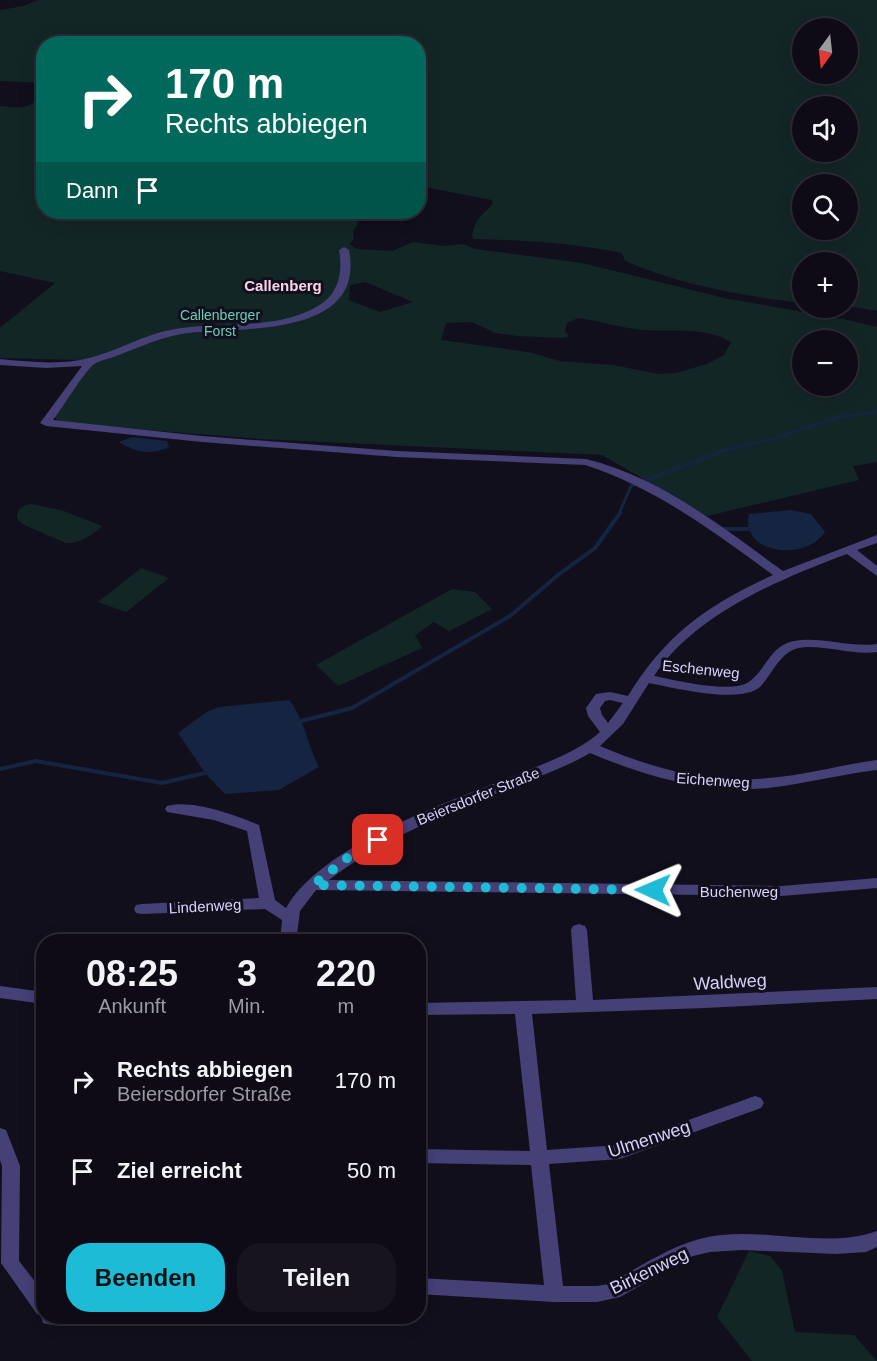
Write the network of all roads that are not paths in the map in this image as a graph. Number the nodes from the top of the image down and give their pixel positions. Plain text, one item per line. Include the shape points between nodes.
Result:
1 (344, 250) dead end
2 (0, 362) edge
3 (90, 362) junction
4 (61, 365) junction
5 (79, 375) junction
6 (877, 539) edge
7 (848, 549) junction
8 (877, 572) edge
9 (783, 577) junction
10 (877, 648) edge
11 (645, 678) junction
12 (630, 701) junction
13 (608, 732) junction
14 (589, 747) junction
15 (877, 765) edge
16 (172, 809) dead end
17 (877, 883) edge
18 (313, 885) junction
19 (268, 903) junction
20 (142, 909) dead end
21 (290, 918) junction
22 (579, 930) dead end
23 (289, 934) edge
24 (0, 992) edge
25 (877, 993) edge
26 (36, 997) edge
27 (585, 1007) junction
28 (426, 1009) edge
29 (523, 1009) junction
30 (755, 1103) dead end
31 (0, 1135) edge
32 (426, 1156) edge
33 (540, 1158) junction
34 (877, 1239) edge
35 (5, 1262) edge
36 (426, 1286) edge
37 (554, 1294) junction
38 (36, 1299) edge

1 - 3 street via 345,279 333,299 310,314 273,323 168,333
2 - 4 street
3 - 4 street
3 - 5 street
4 - 5 street
5 - 9 street via 46,423 397,454 586,462 646,486 715,528
6 - 7 street, Beiersdorfer Straße
7 - 8 street
7 - 9 street, Beiersdorfer Straße
9 - 11 street, Beiersdorfer Straße via 707,618 666,651
10 - 11 street, Eschenweg via 862,652 813,644 789,647 773,660 755,685 735,692
11 - 12 street, Beiersdorfer Straße
12 - 13 street, Beiersdorfer Straße
12 - 13 street via 601,697 593,708
13 - 14 street, Beiersdorfer Straße
14 - 15 street, Eichenweg via 661,775 723,784 766,783
14 - 18 street, Beiersdorfer Straße via 390,833 350,856
16 - 19 street via 198,810 254,828
17 - 18 street, Buchenweg via 782,891
18 - 21 street, Beiersdorfer Straße via 294,907
19 - 20 street, Lindenweg
19 - 21 street
21 - 23 street, Beiersdorfer Straße
22 - 27 street
24 - 26 street
25 - 27 street, Waldweg
27 - 29 street, Waldweg
28 - 29 street, Waldweg
29 - 33 street
30 - 33 street, Ulmenweg via 620,1152
31 - 35 street via 11,1166
32 - 33 street, Ulmenweg
33 - 37 street
34 - 37 street, Birkenweg via 866,1244 836,1246 710,1244 678,1255 613,1291
35 - 38 street
36 - 37 street, Birkenweg

